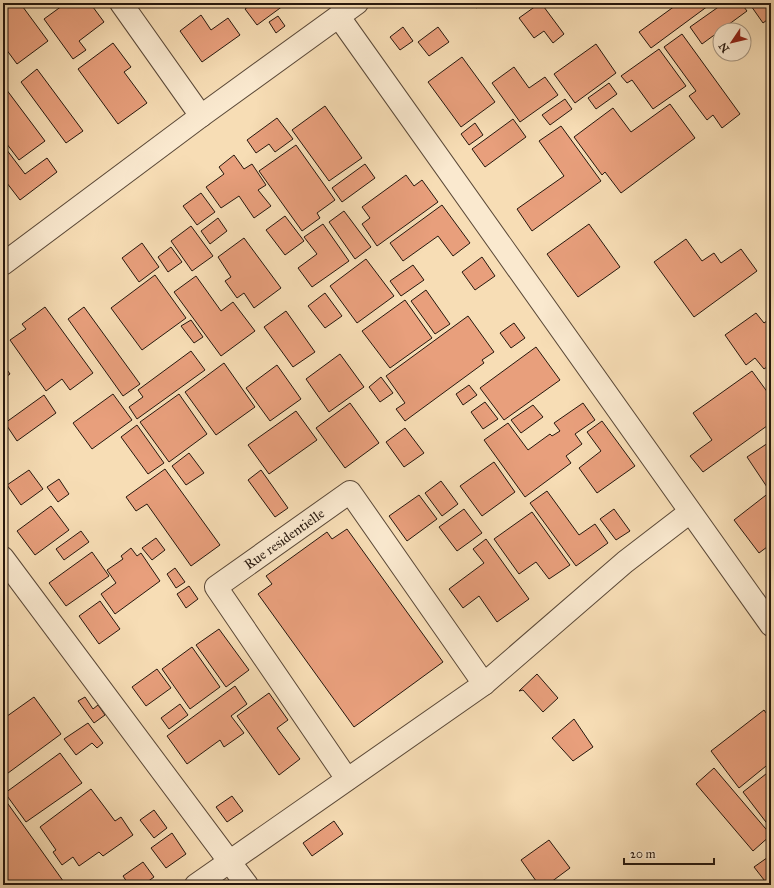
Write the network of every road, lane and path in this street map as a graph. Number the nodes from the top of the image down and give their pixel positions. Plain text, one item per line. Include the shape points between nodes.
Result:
1 (121, 3) edge
2 (358, 3) edge
3 (339, 17) junction
4 (201, 116) junction
5 (3, 264) edge
6 (690, 512) junction
7 (3, 558) edge
8 (771, 625) edge
9 (484, 684) junction
10 (347, 779) junction
11 (230, 861) junction
12 (196, 885) edge
13 (247, 885) edge

1 - 4 street
2 - 3 street
3 - 4 street
3 - 6 street
4 - 5 street
6 - 8 street
6 - 9 street via 625,562
7 - 11 street
9 - 10 street
9 - 10 street, Rue residentielle via 350,492 216,587
10 - 11 street
11 - 12 street
11 - 13 street

